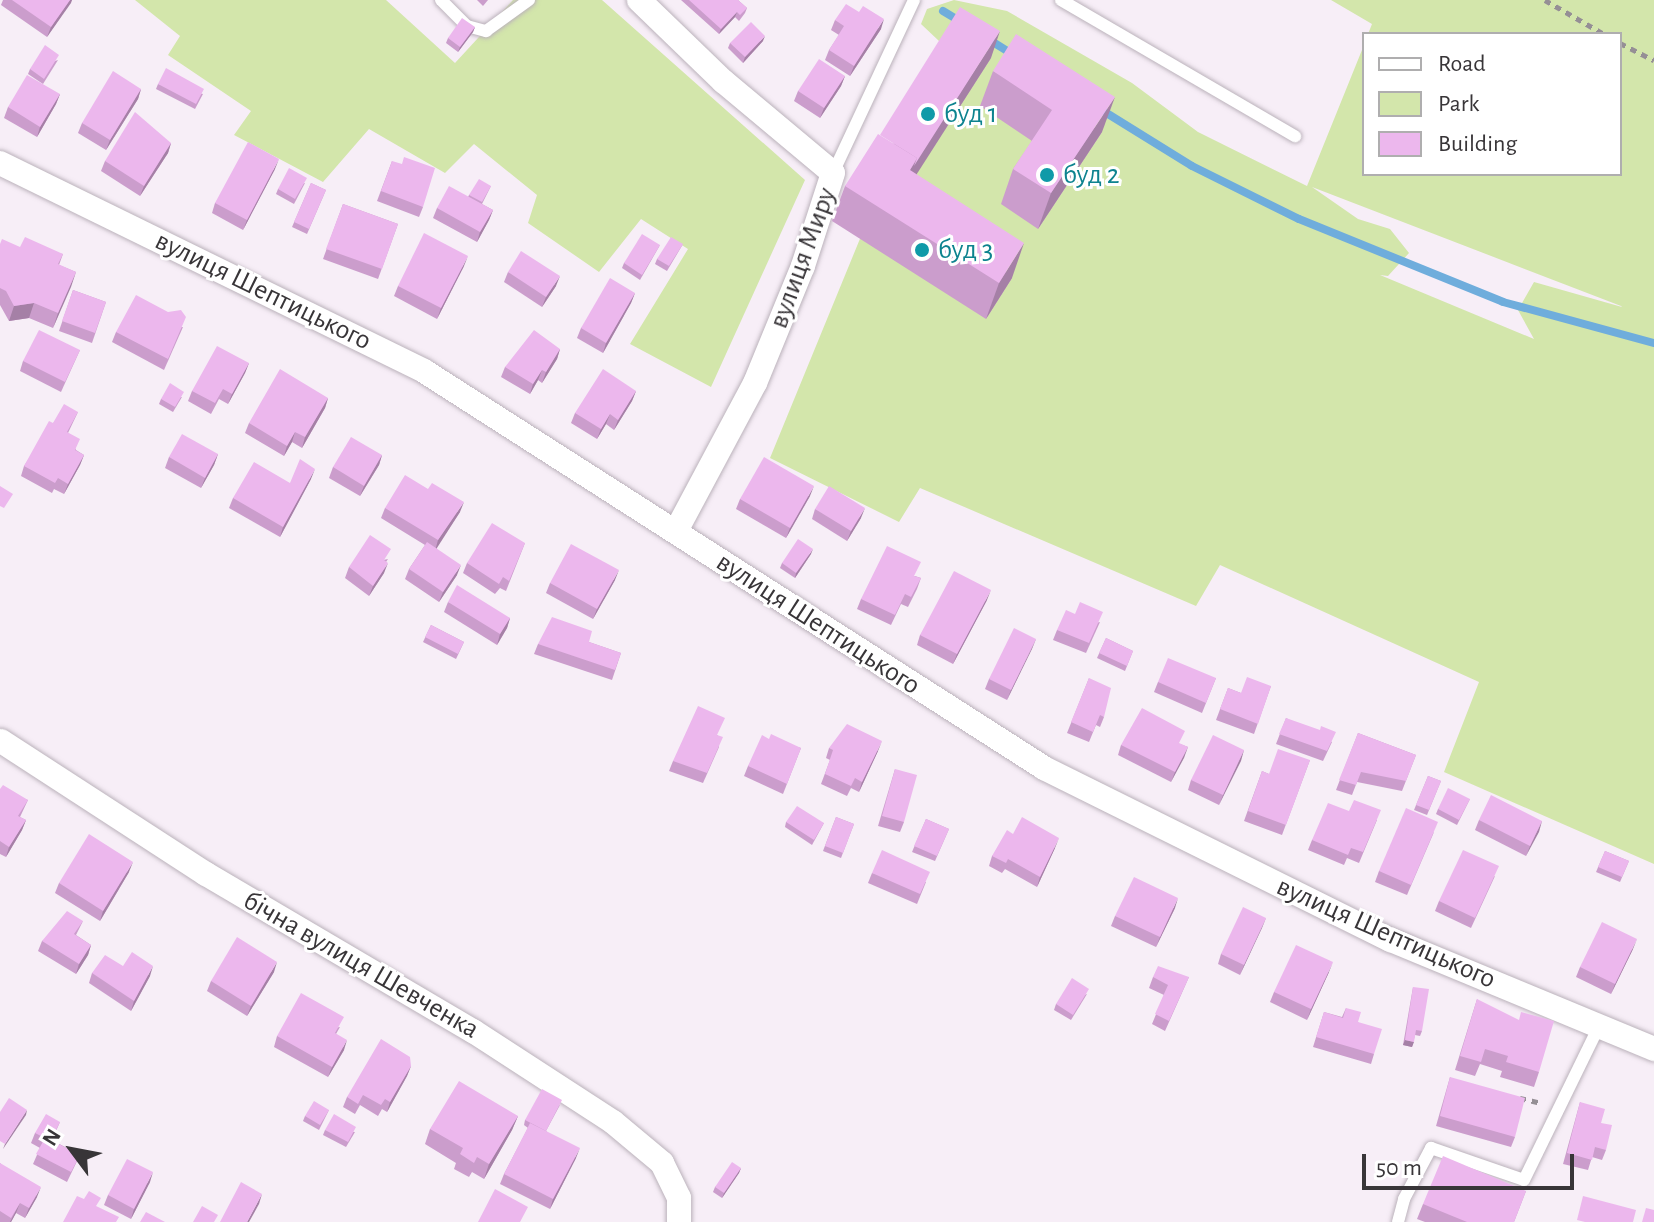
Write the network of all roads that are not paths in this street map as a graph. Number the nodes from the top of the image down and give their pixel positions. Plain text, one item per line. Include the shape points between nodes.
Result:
1 (441, 0) edge
2 (529, 0) edge
3 (639, 0) edge
4 (914, 0) edge
5 (1061, 0) edge
6 (1295, 136) dead end
7 (0, 163) edge
8 (833, 173) junction
9 (676, 531) junction
10 (1, 741) edge
11 (1599, 1026) junction
12 (1654, 1049) edge
13 (679, 1222) edge
14 (1398, 1222) edge

1 - 2 lane via 467,26 486,31
3 - 8 street, вулиця Миру via 723,81
4 - 8 lane
5 - 6 lane
7 - 9 street, вулиця Шептицького via 424,371
8 - 9 street, вулиця Миру via 803,266 755,383
9 - 11 street, вулиця Шептицького via 1044,768 1391,940
10 - 13 street, бічна вулиця Шевченка via 206,874 473,1031 613,1122 662,1163 679,1198
11 - 12 street, вулиця Шептицького
11 - 14 lane via 1524,1180 1431,1148

